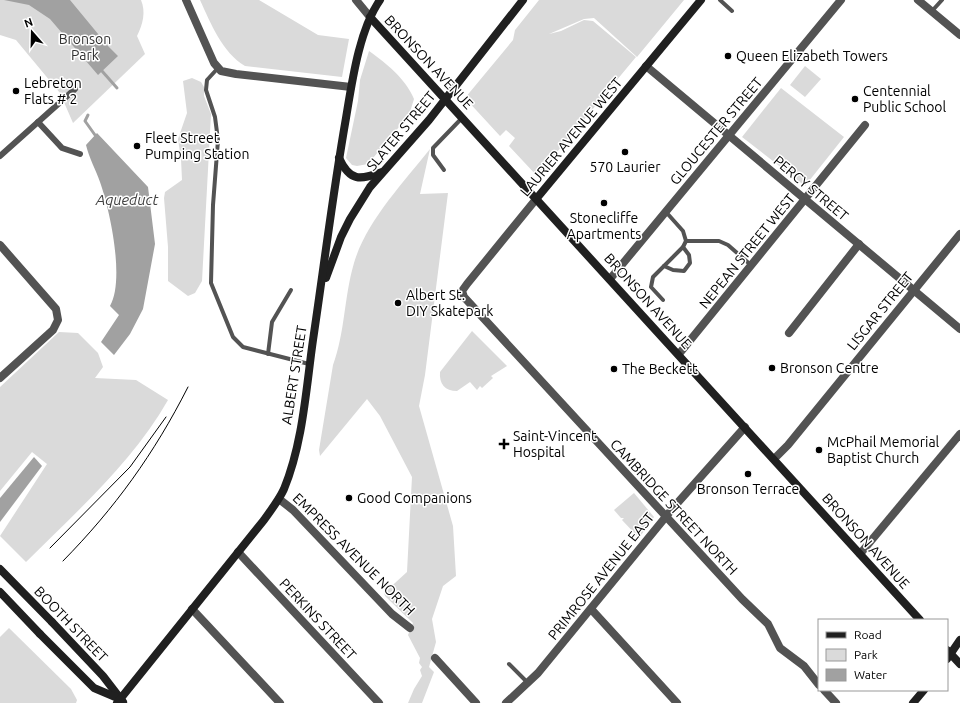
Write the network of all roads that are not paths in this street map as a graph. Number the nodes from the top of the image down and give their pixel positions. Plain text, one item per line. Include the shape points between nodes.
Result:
1 (186, 0) edge
2 (356, 0) edge
3 (380, 0) edge
4 (523, 0) edge
5 (701, 0) edge
6 (720, 0) edge
7 (841, 0) edge
8 (918, 0) edge
9 (942, 0) edge
10 (732, 11) dead end
11 (932, 11) junction
12 (370, 17) junction
13 (960, 34) edge
14 (646, 66) junction
15 (218, 68) junction
16 (351, 87) junction
17 (75, 89) dead end
18 (445, 99) junction
19 (462, 118) junction
20 (38, 122) junction
21 (865, 125) dead end
22 (729, 136) junction
23 (80, 154) dead end
24 (0, 156) edge
25 (339, 157) junction
26 (444, 170) dead end
27 (383, 172) junction
28 (537, 198) junction
29 (805, 200) junction
30 (666, 212) junction
31 (960, 234) edge
32 (686, 241) junction
33 (859, 244) junction
34 (0, 245) edge
35 (683, 247) junction
36 (664, 266) junction
37 (752, 266) junction
38 (610, 279) junction
39 (291, 290) dead end
40 (913, 290) junction
41 (320, 291) junction
42 (462, 291) joint
43 (663, 300) dead end
44 (960, 329) edge
45 (789, 333) dead end
46 (268, 354) junction
47 (679, 354) junction
48 (309, 364) junction
49 (0, 378) edge
50 (744, 427) junction
51 (960, 434) edge
52 (774, 459) junction
53 (279, 499) junction
54 (666, 517) junction
55 (238, 552) junction
56 (860, 554) junction
57 (0, 569) edge
58 (0, 592) edge
59 (192, 609) junction
60 (591, 609) junction
61 (919, 619) edge
62 (410, 628) dead end
63 (960, 640) edge
64 (948, 654) edge
65 (435, 658) dead end
66 (509, 664) dead end
67 (960, 664) edge
68 (528, 683) junction
69 (818, 684) edge
70 (825, 691) edge
71 (923, 691) edge
72 (121, 702) edge
73 (280, 703) edge
74 (379, 703) edge
75 (476, 703) edge
76 (506, 703) edge
77 (677, 703) edge
78 (836, 703) edge
79 (913, 703) edge

1 - 15 street
2 - 12 street, BRONSON AVENUE
3 - 12 main road, ALBERT STREET
4 - 18 main road, SLATER STREET
5 - 14 main road, LAURIER AVENUE WEST
6 - 10 lane
7 - 22 street, GLOUCESTER STREET
8 - 11 street
9 - 11 lane
11 - 13 street
12 - 16 main road, ALBERT STREET
12 - 18 main road, BRONSON AVENUE
14 - 22 street, PERCY STREET
14 - 28 main road, LAURIER AVENUE WEST
15 - 16 street via 236,74
15 - 46 lane via 207,80 206,90 215,117 218,140 211,283 233,337 243,347
16 - 25 main road, ALBERT STREET
17 - 20 street
18 - 19 main road, BRONSON AVENUE
18 - 27 main road, SLATER STREET
19 - 26 lane via 433,148 433,155
19 - 28 main road, BRONSON AVENUE
20 - 23 street via 62,148
20 - 24 street
21 - 29 street, NEPEAN STREET WEST
22 - 29 street, PERCY STREET
22 - 30 street, GLOUCESTER STREET
25 - 27 main road via 346,171 353,177 361,179
25 - 41 main road, ALBERT STREET
27 - 41 main road, SLATER STREET via 350,219
28 - 38 main road, BRONSON AVENUE
28 - 42 street, LAURIER AVENUE WEST
29 - 33 street, PERCY STREET
29 - 37 street, NEPEAN STREET WEST
30 - 32 lane via 683,231
30 - 38 street, GLOUCESTER STREET
31 - 40 street, LISGAR STREET
32 - 35 lane
32 - 37 lane via 719,240
33 - 40 street, PERCY STREET
33 - 45 street
34 - 49 street via 56,309 58,320 53,330
35 - 36 lane
35 - 36 lane via 689,255 690,263 684,271
36 - 43 lane via 653,277 651,287
37 - 47 street, NEPEAN STREET WEST
38 - 47 main road, BRONSON AVENUE
39 - 46 lane via 272,322
40 - 44 street, PERCY STREET
40 - 52 street, LISGAR STREET
41 - 48 main road, ALBERT STREET
42 - 54 street, CAMBRIDGE STREET NORTH via 464,297
46 - 48 lane
47 - 50 main road, BRONSON AVENUE
48 - 53 main road, ALBERT STREET via 294,454
50 - 52 main road, BRONSON AVENUE
50 - 54 street, PRIMROSE AVENUE EAST
51 - 56 street
52 - 56 main road, BRONSON AVENUE
53 - 55 main road, ALBERT STREET
53 - 62 street, EMPRESS AVENUE NORTH via 294,510 392,614
54 - 60 street, PRIMROSE AVENUE EAST
54 - 69 street, CAMBRIDGE STREET NORTH via 768,624 780,648 804,666
55 - 59 main road, ALBERT STREET
55 - 74 street, PERKINS STREET
56 - 61 main road, BRONSON AVENUE
57 - 72 main road, BOOTH STREET, bridge via 104,676
58 - 72 main road, BOOTH STREET, bridge via 94,688
59 - 72 main road, ALBERT STREET
59 - 73 street
60 - 68 street, PRIMROSE AVENUE EAST
60 - 77 street
63 - 64 main road
64 - 67 main road
65 - 75 street
66 - 68 lane
68 - 76 street, PRIMROSE AVENUE EAST
70 - 78 street
71 - 79 main road

